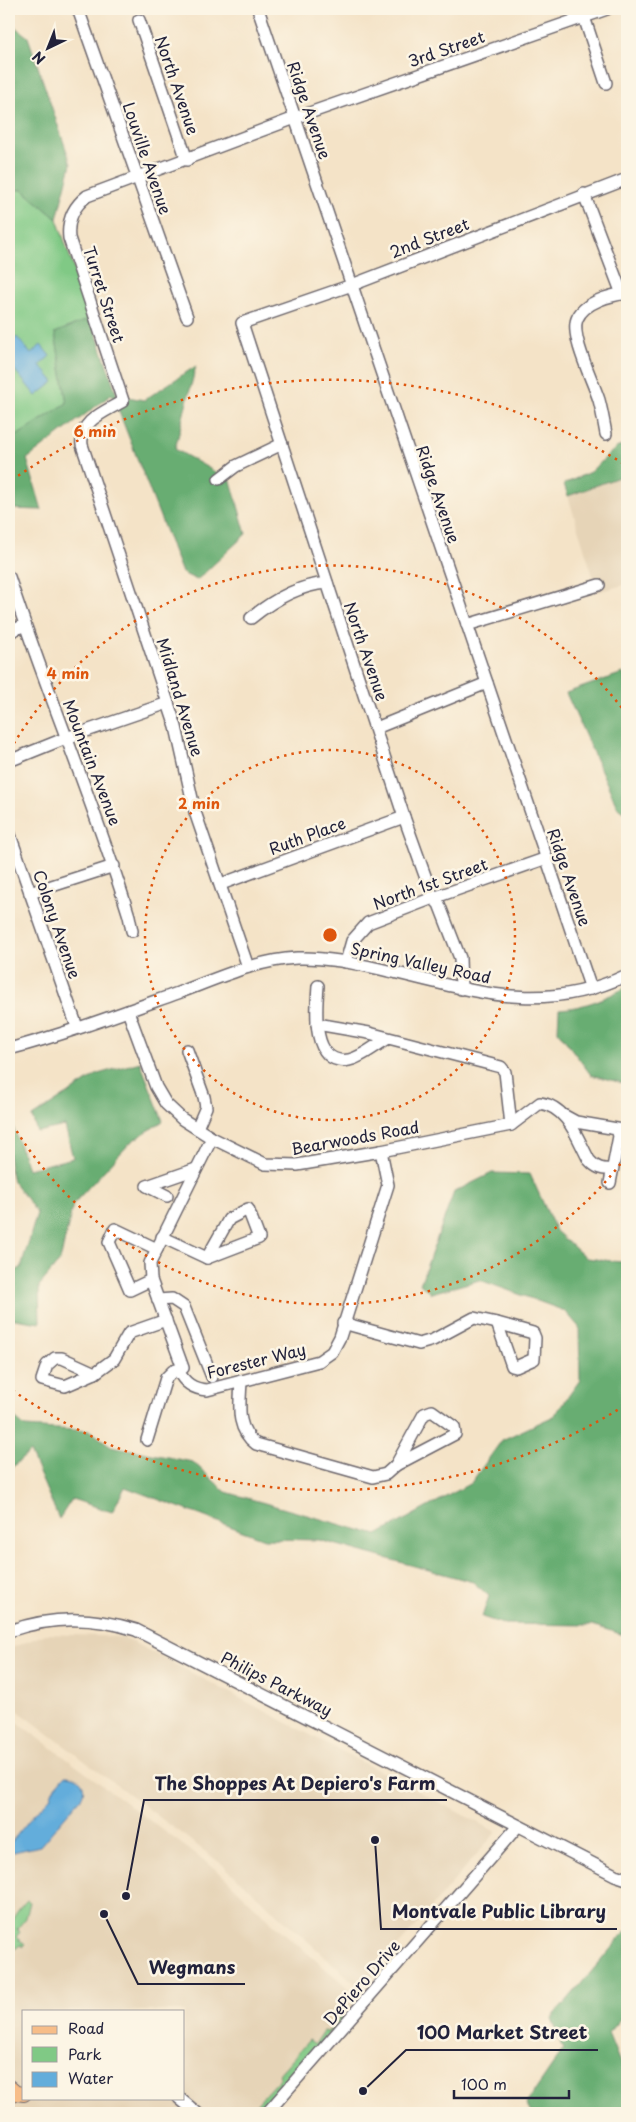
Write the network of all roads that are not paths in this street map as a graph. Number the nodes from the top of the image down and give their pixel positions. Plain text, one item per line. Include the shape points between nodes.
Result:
1 (78, 9) edge
2 (258, 9) edge
3 (607, 9) edge
4 (584, 17) junction
5 (139, 20) dead end
6 (606, 83) dead end
7 (295, 118) junction
8 (187, 160) junction
9 (138, 178) junction
10 (627, 179) edge
11 (584, 194) junction
12 (352, 285) junction
13 (624, 294) edge
14 (188, 317) dead end
15 (242, 323) joint
16 (606, 434) dead end
17 (81, 438) joint
18 (282, 444) junction
19 (219, 479) dead end
20 (9, 577) edge
21 (327, 583) junction
22 (599, 585) dead end
23 (251, 618) dead end
24 (466, 625) junction
25 (24, 626) junction
26 (9, 632) edge
27 (487, 683) junction
28 (168, 703) junction
29 (376, 728) junction
30 (66, 738) junction
31 (9, 761) edge
32 (404, 817) junction
33 (9, 832) edge
34 (547, 858) junction
35 (114, 866) junction
36 (221, 884) junction
37 (30, 893) junction
38 (433, 898) junction
39 (132, 931) dead end
40 (346, 962) junction
41 (248, 967) junction
42 (627, 975) edge
43 (318, 986) dead end
44 (461, 989) junction
45 (591, 989) junction
46 (128, 1011) junction
47 (317, 1024) junction
48 (78, 1027) junction
49 (387, 1039) junction
50 (9, 1049) edge
51 (187, 1050) dead end
52 (565, 1116) junction
53 (511, 1124) junction
54 (197, 1128) junction
55 (212, 1138) junction
56 (381, 1151) junction
57 (196, 1169) junction
58 (612, 1169) junction
59 (610, 1183) dead end
60 (167, 1196) dead end
61 (162, 1237) junction
62 (156, 1249) junction
63 (207, 1258) junction
64 (150, 1280) junction
65 (158, 1300) junction
66 (166, 1320) junction
67 (343, 1323) junction
68 (497, 1323) dead end
69 (178, 1370) junction
70 (95, 1373) dead end
71 (212, 1376) dead end
72 (241, 1381) junction
73 (147, 1440) dead end
74 (396, 1465) junction
75 (9, 1631) edge
76 (518, 1826) junction
77 (627, 1879) edge
78 (9, 2087) edge
79 (22, 2094) edge
80 (181, 2100) edge
81 (197, 2113) edge
82 (267, 2113) edge

1 - 9 street, Louville Avenue
2 - 7 street, Ridge Avenue
3 - 4 street, 3rd Street
4 - 6 street
4 - 7 street, 3rd Street
5 - 8 street, North Avenue
7 - 8 street, 3rd Street
7 - 12 street, Ridge Avenue
8 - 9 street, 3rd Street
9 - 14 street, Louville Avenue
9 - 17 street, Turret Street via 88,196 75,208 69,223 69,238 123,401 90,421
10 - 11 street, 2nd Street
11 - 12 street, 2nd Street
11 - 13 street
12 - 15 street, 2nd Street
12 - 24 street, Ridge Avenue
13 - 16 street via 585,308 575,326
15 - 18 street, North Avenue
17 - 28 street, Midland Avenue
18 - 19 street via 236,466
18 - 21 street, North Avenue
20 - 25 street, Mountain Avenue
21 - 23 street via 276,600
21 - 29 street, North Avenue
22 - 24 street
24 - 27 street, Ridge Avenue
25 - 26 street
25 - 30 street, Mountain Avenue
27 - 29 street
27 - 34 street, Ridge Avenue
28 - 30 street
28 - 36 street, Midland Avenue via 183,752 195,812
29 - 32 street, North Avenue
30 - 31 street
30 - 35 street, Mountain Avenue
32 - 36 street, Ruth Place
32 - 38 street, North Avenue
33 - 37 street, Colony Avenue
34 - 38 street, North 1st Street
34 - 45 street, Ridge Avenue
35 - 37 street
35 - 39 street, Mountain Avenue
36 - 41 street, Midland Avenue
37 - 48 street, Colony Avenue
38 - 40 street, North 1st Street via 368,923 352,941
38 - 44 street, North Avenue via 439,904 460,958
40 - 41 street, Spring Valley Road via 297,958
40 - 44 street, Spring Valley Road
41 - 46 street, Spring Valley Road
42 - 45 street, Spring Valley Road
43 - 47 street
44 - 45 street, Spring Valley Road via 524,998 564,996
46 - 48 street, Spring Valley Road
46 - 54 street, Bearwoods Road via 163,1099
47 - 49 street
47 - 49 street via 324,1050 334,1060 350,1060
48 - 50 street, Spring Valley Road
49 - 53 street via 501,1066 505,1072
51 - 54 street via 206,1107
52 - 53 street, Bearwoods Road via 555,1107 540,1103
52 - 58 street via 589,1160 599,1168
52 - 58 street, Bearwoods Road via 576,1122 617,1129 619,1136
53 - 56 street, Bearwoods Road
54 - 55 street, Bearwoods Road
55 - 56 street, Bearwoods Road via 265,1164 278,1166
55 - 57 street, Forester Way
56 - 67 street, Forester Way via 388,1185
57 - 60 street via 147,1186
57 - 61 street, Forester Way
58 - 59 street, Bearwoods Road
61 - 62 street, Forester Way
61 - 63 street
62 - 64 street, Forester Way via 150,1263
62 - 64 street via 115,1229 109,1242 130,1290
63 - 63 street via 259,1238 248,1209 229,1219
64 - 65 street, Forester Way
65 - 66 street, Forester Way
65 - 71 street via 172,1299 187,1312
66 - 69 street, Forester Way via 183,1368
66 - 70 street via 129,1333 114,1359
67 - 68 street via 419,1344 434,1340 474,1318
67 - 72 street, Forester Way via 337,1345 326,1358
69 - 72 street, Forester Way via 186,1382 200,1389
69 - 73 street via 166,1378
72 - 74 street via 241,1426 256,1444 372,1477 386,1474
74 - 74 street via 452,1437 454,1427 436,1412 424,1414
75 - 76 street, Philips Parkway via 46,1621 69,1619 95,1620 136,1630
76 - 77 street, Philips Parkway via 615,1876
76 - 82 street, DePiero Drive
78 - 79 main road
80 - 81 street

